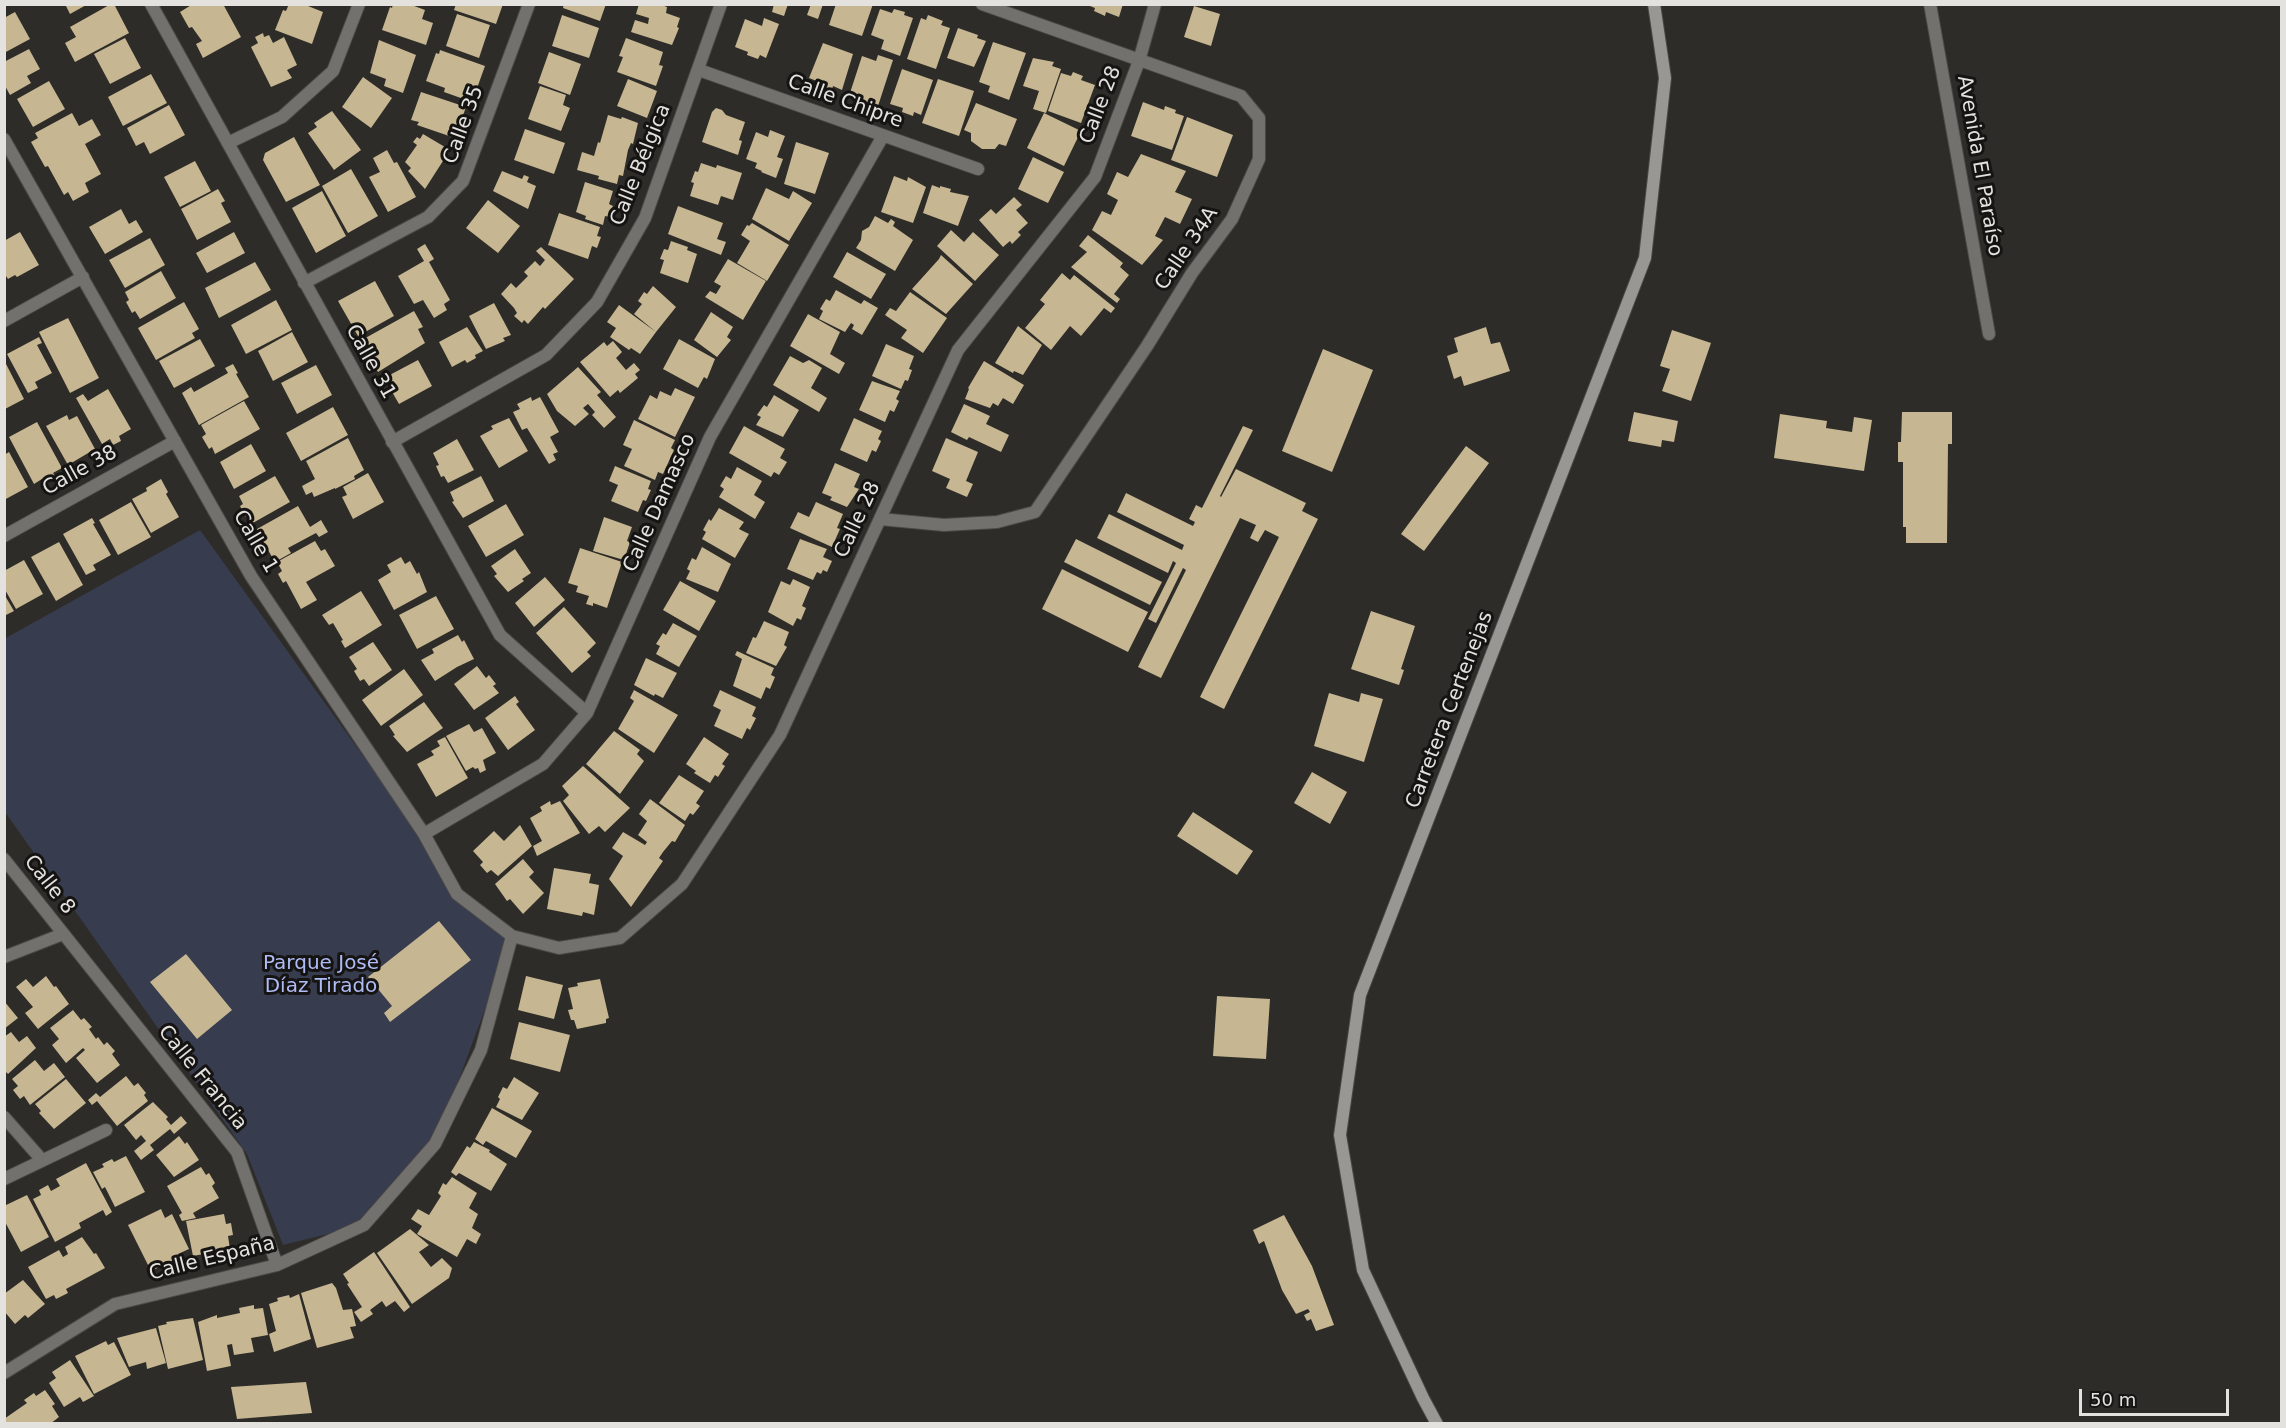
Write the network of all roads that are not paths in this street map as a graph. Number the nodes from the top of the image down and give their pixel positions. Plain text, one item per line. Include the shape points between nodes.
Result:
1 (151, 4) edge
2 (359, 4) edge
3 (529, 4) edge
4 (721, 4) edge
5 (982, 4) edge
6 (1155, 4) edge
7 (1654, 4) edge
8 (1930, 4) edge
9 (1139, 61) junction
10 (699, 70) junction
11 (883, 136) junction
12 (4, 140) edge
13 (228, 143) junction
14 (978, 169) dead end
15 (83, 277) junction
16 (304, 283) junction
17 (4, 321) edge
18 (1989, 334) dead end
19 (175, 441) junction
20 (392, 442) junction
21 (880, 519) junction
22 (4, 536) edge
23 (587, 713) junction
24 (424, 834) junction
25 (4, 859) edge
26 (63, 934) junction
27 (512, 936) junction
28 (4, 957) edge
29 (4, 1117) edge
30 (106, 1131) dead end
31 (42, 1160) junction
32 (4, 1179) edge
33 (277, 1265) junction
34 (6, 1368) edge
35 (1437, 1424) edge

1 - 13 street, Calle 31
2 - 13 street via 333,71 282,117
3 - 16 street, Calle 35 via 464,181 428,217
4 - 10 street, Calle Bélgica
5 - 9 street, Calle 34A
6 - 9 street, Calle 28
7 - 35 main road, Carretera Certenejas via 1665,78 1645,258 1360,995 1340,1135 1363,1270
8 - 18 street, Avenida El Paraíso
9 - 21 street, Calle 28 via 1095,177 958,350
9 - 21 street, Calle 34A via 1242,96 1259,118 1259,159 1232,219 1192,273 1035,512 997,522 944,525
10 - 11 street, Calle Chipre
10 - 20 street, Calle Bélgica via 645,219 597,302 546,355
11 - 14 street, Calle Chipre
11 - 23 street, Calle Damasco via 710,437
12 - 15 street, Calle 1
13 - 16 street, Calle 31
15 - 17 street
15 - 19 street, Calle 1
16 - 20 street, Calle 31
19 - 22 street, Calle 38
19 - 24 street, Calle 1 via 251,576
20 - 23 street, Calle 31 via 500,635
21 - 27 street, Calle 28 via 780,735 681,884 620,938 559,948
23 - 24 street, Calle Damasco via 543,764
24 - 27 street, Calle 1 via 457,894
25 - 26 street, Calle 8
26 - 28 street
26 - 33 street, Calle Francia via 237,1152
27 - 33 street, Calle España via 481,1050 435,1144 364,1225
29 - 31 street
30 - 31 street
31 - 32 street
33 - 34 street, Calle España via 115,1304

